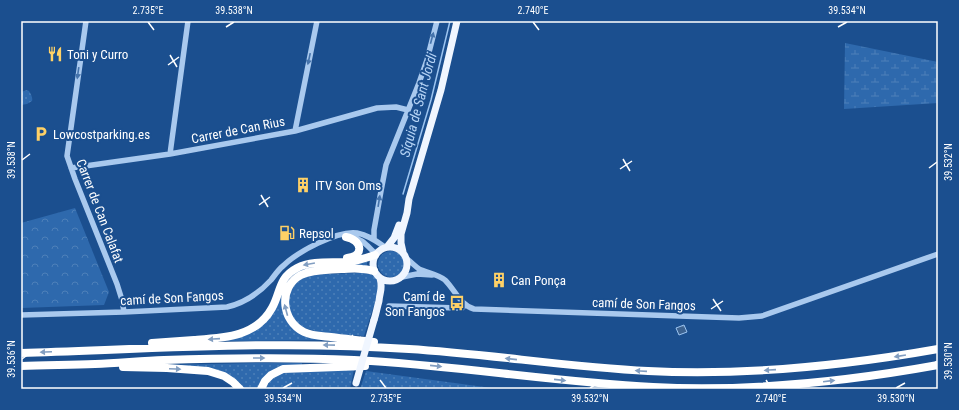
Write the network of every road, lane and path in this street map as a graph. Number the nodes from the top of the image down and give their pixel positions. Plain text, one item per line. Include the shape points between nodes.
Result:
1 (86, 21) edge
2 (188, 21) edge
3 (317, 21) edge
4 (437, 21) edge
5 (457, 21) edge
6 (408, 110) junction
7 (294, 131) junction
8 (170, 154) junction
9 (71, 168) junction
10 (409, 199) junction
11 (346, 237) junction
12 (374, 240) junction
13 (325, 241) junction
14 (386, 247) junction
15 (403, 252) junction
16 (938, 254) edge
17 (375, 255) junction
18 (407, 259) junction
19 (332, 263) junction
20 (374, 271) junction
21 (436, 275) junction
22 (402, 277) junction
23 (380, 278) junction
24 (394, 281) junction
25 (465, 304) junction
26 (378, 306) junction
27 (389, 306) dead end
28 (124, 312) junction
29 (21, 315) edge
30 (410, 349) junction
31 (938, 349) edge
32 (99, 350) junction
33 (21, 353) edge
34 (406, 363) junction
35 (94, 364) junction
36 (938, 365) edge
37 (21, 366) edge
38 (355, 386) edge
39 (240, 389) edge
40 (261, 389) edge

1 -> 9 street, Carrer de Can Calafat via 67,156
2 - 8 street
3 -> 7 street
6 -> 4 street via 427,60
5 - 10 main road via 441,90
6 - 7 street, Carrer de Can Rius via 377,108
12 -> 6 street via 386,166
7 - 8 street, Carrer de Can Rius
8 - 9 street, Carrer de Can Rius
9 - 28 street, Carrer de Can Calafat via 117,284
10 - 14 main road via 395,236
10 - 15 main road via 401,234
11 - 13 street
11 - 17 street via 359,238
11 - 19 highway via 357,242 359,252 353,258 340,259
12 - 13 street via 353,233
12 - 14 street
13 - 28 street, camí de Son Fangos via 290,260 261,290 238,304
14 - 15 main road via 396,247
14 - 17 main road
15 - 18 main road
16 - 25 street, camí de Son Fangos via 762,316 739,318 480,309
17 - 19 highway via 357,261
17 - 20 main road
18 - 21 street via 420,269
18 - 22 main road via 407,267
19 -> 32 highway via 302,265 291,272 283,280 274,304 265,318 239,334 223,338 119,345
20 - 23 main road
30 -> 20 highway via 397,344 312,334 298,329 287,315 284,303 286,293 302,274 357,268
21 - 22 street via 417,274
21 - 25 street via 446,282
22 - 24 main road
23 - 24 main road
23 - 26 main road via 382,289
24 - 26 main road
25 - 27 street, camí de Son Fangos via 462,308
26 - 38 main road, bridge
28 - 29 street, camí de Son Fangos
31 -> 30 highway via 819,366 702,372 607,369
30 -> 32 highway via 279,344
32 -> 33 highway
35 -> 34 highway via 268,358
34 -> 36 highway via 588,383 684,388 807,384
34 - 40 highway via 393,367 283,369 271,375
35 - 37 highway
35 -> 39 highway via 208,371 224,376

